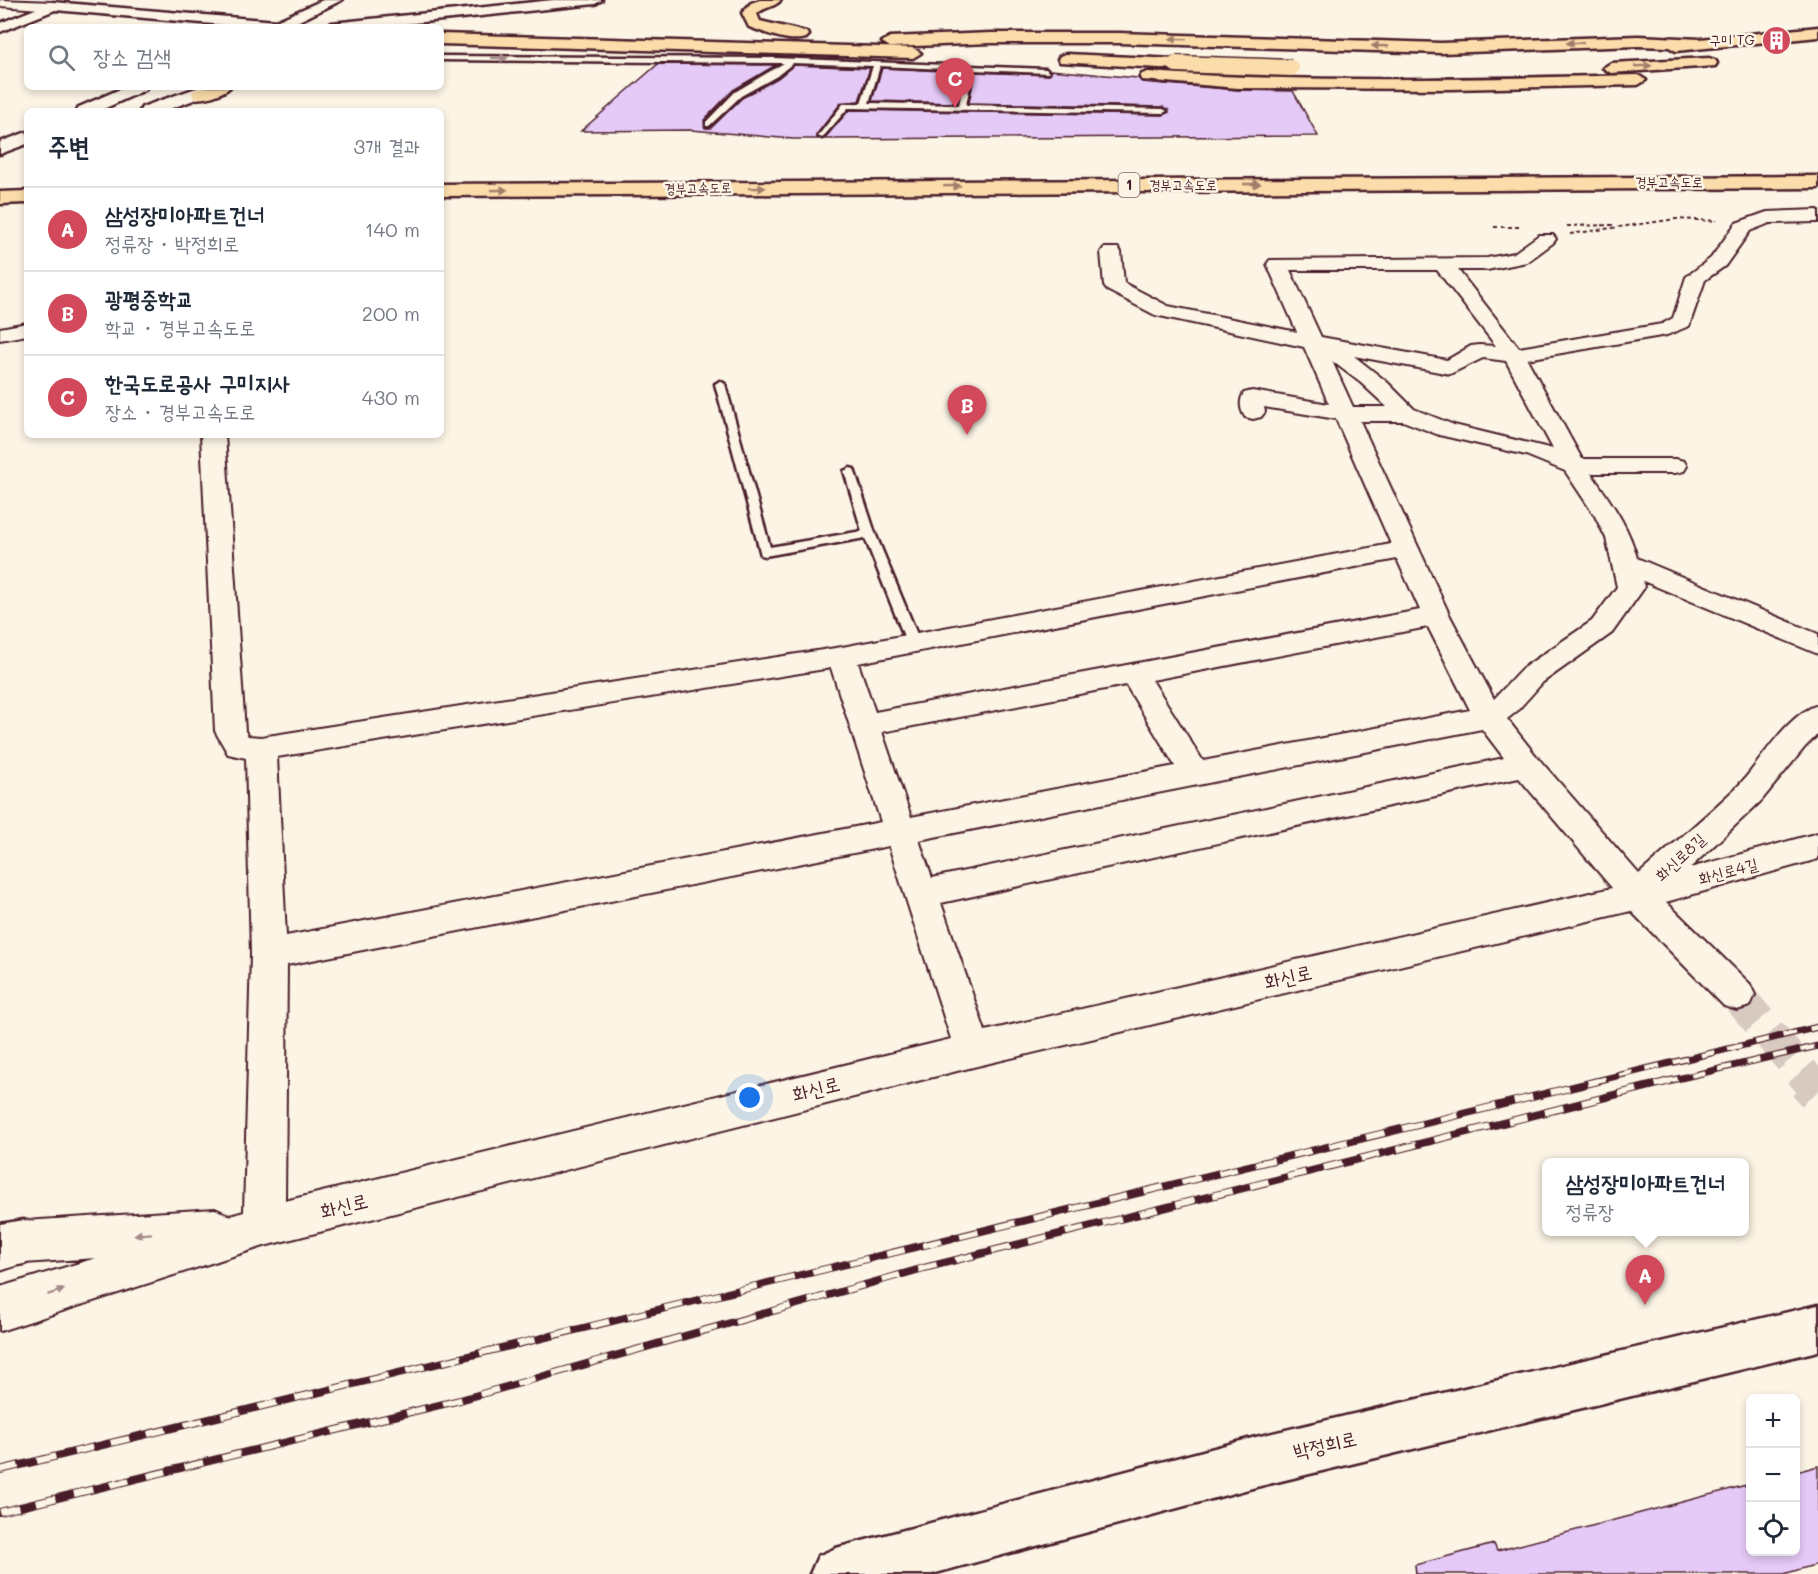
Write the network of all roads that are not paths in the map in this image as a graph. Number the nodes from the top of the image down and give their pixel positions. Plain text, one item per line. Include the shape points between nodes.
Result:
1 (334, 0) edge
2 (595, 0) edge
3 (774, 0) edge
4 (0, 2) edge
5 (60, 3) edge
6 (358, 9) dead end
7 (454, 15) junction
8 (179, 16) junction
9 (202, 24) edge
10 (257, 24) edge
11 (280, 24) edge
12 (326, 24) edge
13 (362, 24) edge
14 (398, 24) edge
15 (0, 28) edge
16 (444, 31) edge
17 (1818, 32) edge
18 (0, 33) edge
19 (444, 39) edge
20 (850, 41) junction
21 (1237, 41) junction
22 (526, 42) junction
23 (890, 42) junction
24 (1697, 44) junction
25 (444, 58) edge
26 (1175, 59) junction
27 (750, 60) junction
28 (791, 61) junction
29 (1311, 61) dead end
30 (1722, 62) dead end
31 (1415, 63) dead end
32 (1289, 64) junction
33 (877, 65) junction
34 (970, 69) junction
35 (1046, 71) joint
36 (1638, 80) dead end
37 (1238, 83) junction
38 (132, 90) edge
39 (175, 90) edge
40 (208, 90) edge
41 (864, 105) junction
42 (962, 107) junction
43 (92, 108) edge
44 (135, 108) edge
45 (157, 108) edge
46 (1163, 111) dead end
47 (709, 124) dead end
48 (822, 136) dead end
49 (24, 138) edge
50 (0, 149) edge
51 (24, 156) edge
52 (0, 167) edge
53 (1818, 182) edge
54 (444, 190) edge
55 (24, 197) edge
56 (0, 198) edge
57 (1818, 216) edge
58 (1546, 239) road end
59 (1111, 252) dead end
60 (1443, 264) junction
61 (24, 330) edge
62 (0, 334) edge
63 (1311, 342) junction
64 (1514, 355) junction
65 (720, 384) dead end
66 (1253, 412) dead end
67 (1346, 414) junction
68 (1406, 414) junction
69 (213, 438) edge
70 (1574, 466) junction
71 (1675, 466) dead end
72 (850, 471) dead end
73 (869, 533) junction
74 (1406, 549) junction
75 (1627, 564) junction
76 (1436, 616) junction
77 (914, 644) junction
78 (1818, 645) edge
79 (842, 657) junction
80 (1134, 675) junction
81 (1489, 717) junction
82 (1818, 717) edge
83 (863, 725) junction
84 (261, 748) junction
85 (1526, 765) junction
86 (1195, 774) junction
87 (900, 832) junction
88 (1818, 846) edge
89 (921, 894) junction
90 (1638, 896) junction
91 (269, 954) junction
92 (1737, 995) tunnel mouth
93 (973, 1050) junction
94 (264, 1226) junction
95 (8, 1246) edge
96 (0, 1309) edge
97 (1818, 1328) edge
98 (836, 1574) edge

1 - 11 street
2 - 7 street
3 - 20 highway via 748,13 754,24 776,32
4 - 5 street
5 - 8 street
5 - 15 street
5 - 18 street
6 - 12 street
7 - 13 street
7 - 14 street
8 - 9 street
8 - 10 street
16 - 20 highway
17 - 24 highway
19 - 22 highway
20 - 23 highway
21 -> 23 highway via 991,38
24 -> 21 highway via 1638,41 1441,48
21 - 37 highway
22 - 26 highway
22 - 27 lane
23 - 26 highway
24 - 31 highway via 1588,56
25 -> 27 lane
26 - 32 highway, bridge
27 - 28 lane
28 - 33 lane
28 - 47 lane via 738,94
29 - 32 highway
32 -> 30 highway via 1464,71
33 - 34 lane
33 - 41 lane
34 - 35 lane
34 - 42 lane
35 - 37 highway
36 - 37 highway
38 - 43 street
39 - 44 street
40 - 45 street
41 - 42 lane
41 - 48 lane via 846,106
42 - 46 lane
49 - 50 street
51 - 52 street
54 -> 53 highway, 경부고속도로 / 1
55 - 56 highway
57 - 64 street via 1767,218 1743,227 1718,262 1696,277 1682,322 1668,329
58 - 60 street via 1520,258 1487,264
59 - 63 street via 1114,286 1162,311
60 - 63 street via 1277,264
60 - 64 street
61 - 62 street
63 - 64 street via 1450,367 1479,351
63 - 67 street
63 - 68 street via 1349,363
64 - 70 street
65 - 73 lane via 765,552
66 - 67 street via 1252,398
67 - 68 street
67 - 74 street
68 - 70 street via 1447,430 1534,450
69 - 84 street via 231,731 239,746
70 - 71 street
70 - 75 street via 1620,538
72 - 73 lane
73 - 77 lane
74 - 76 street
74 - 77 street
75 - 78 street
75 - 81 street via 1631,588 1602,627 1533,675 1506,705
76 - 80 street
76 - 81 street
77 - 79 street
79 - 83 street
79 - 84 street
80 - 83 street
80 - 86 street
81 - 85 street
81 - 86 street
82 - 90 street, 화신로8길 via 1794,739 1750,793
83 - 87 street
84 - 91 street
85 - 89 street
85 - 90 street
86 - 87 street
87 - 89 street
87 - 91 street
88 - 90 street, 화신로4길
89 - 93 street
90 - 92 street
90 - 93 street, 화신로
91 - 94 street
93 - 94 street, 화신로
94 -> 95 street
96 -> 94 street, 화신로
97 - 98 street, 박정희로 via 1256,1462

